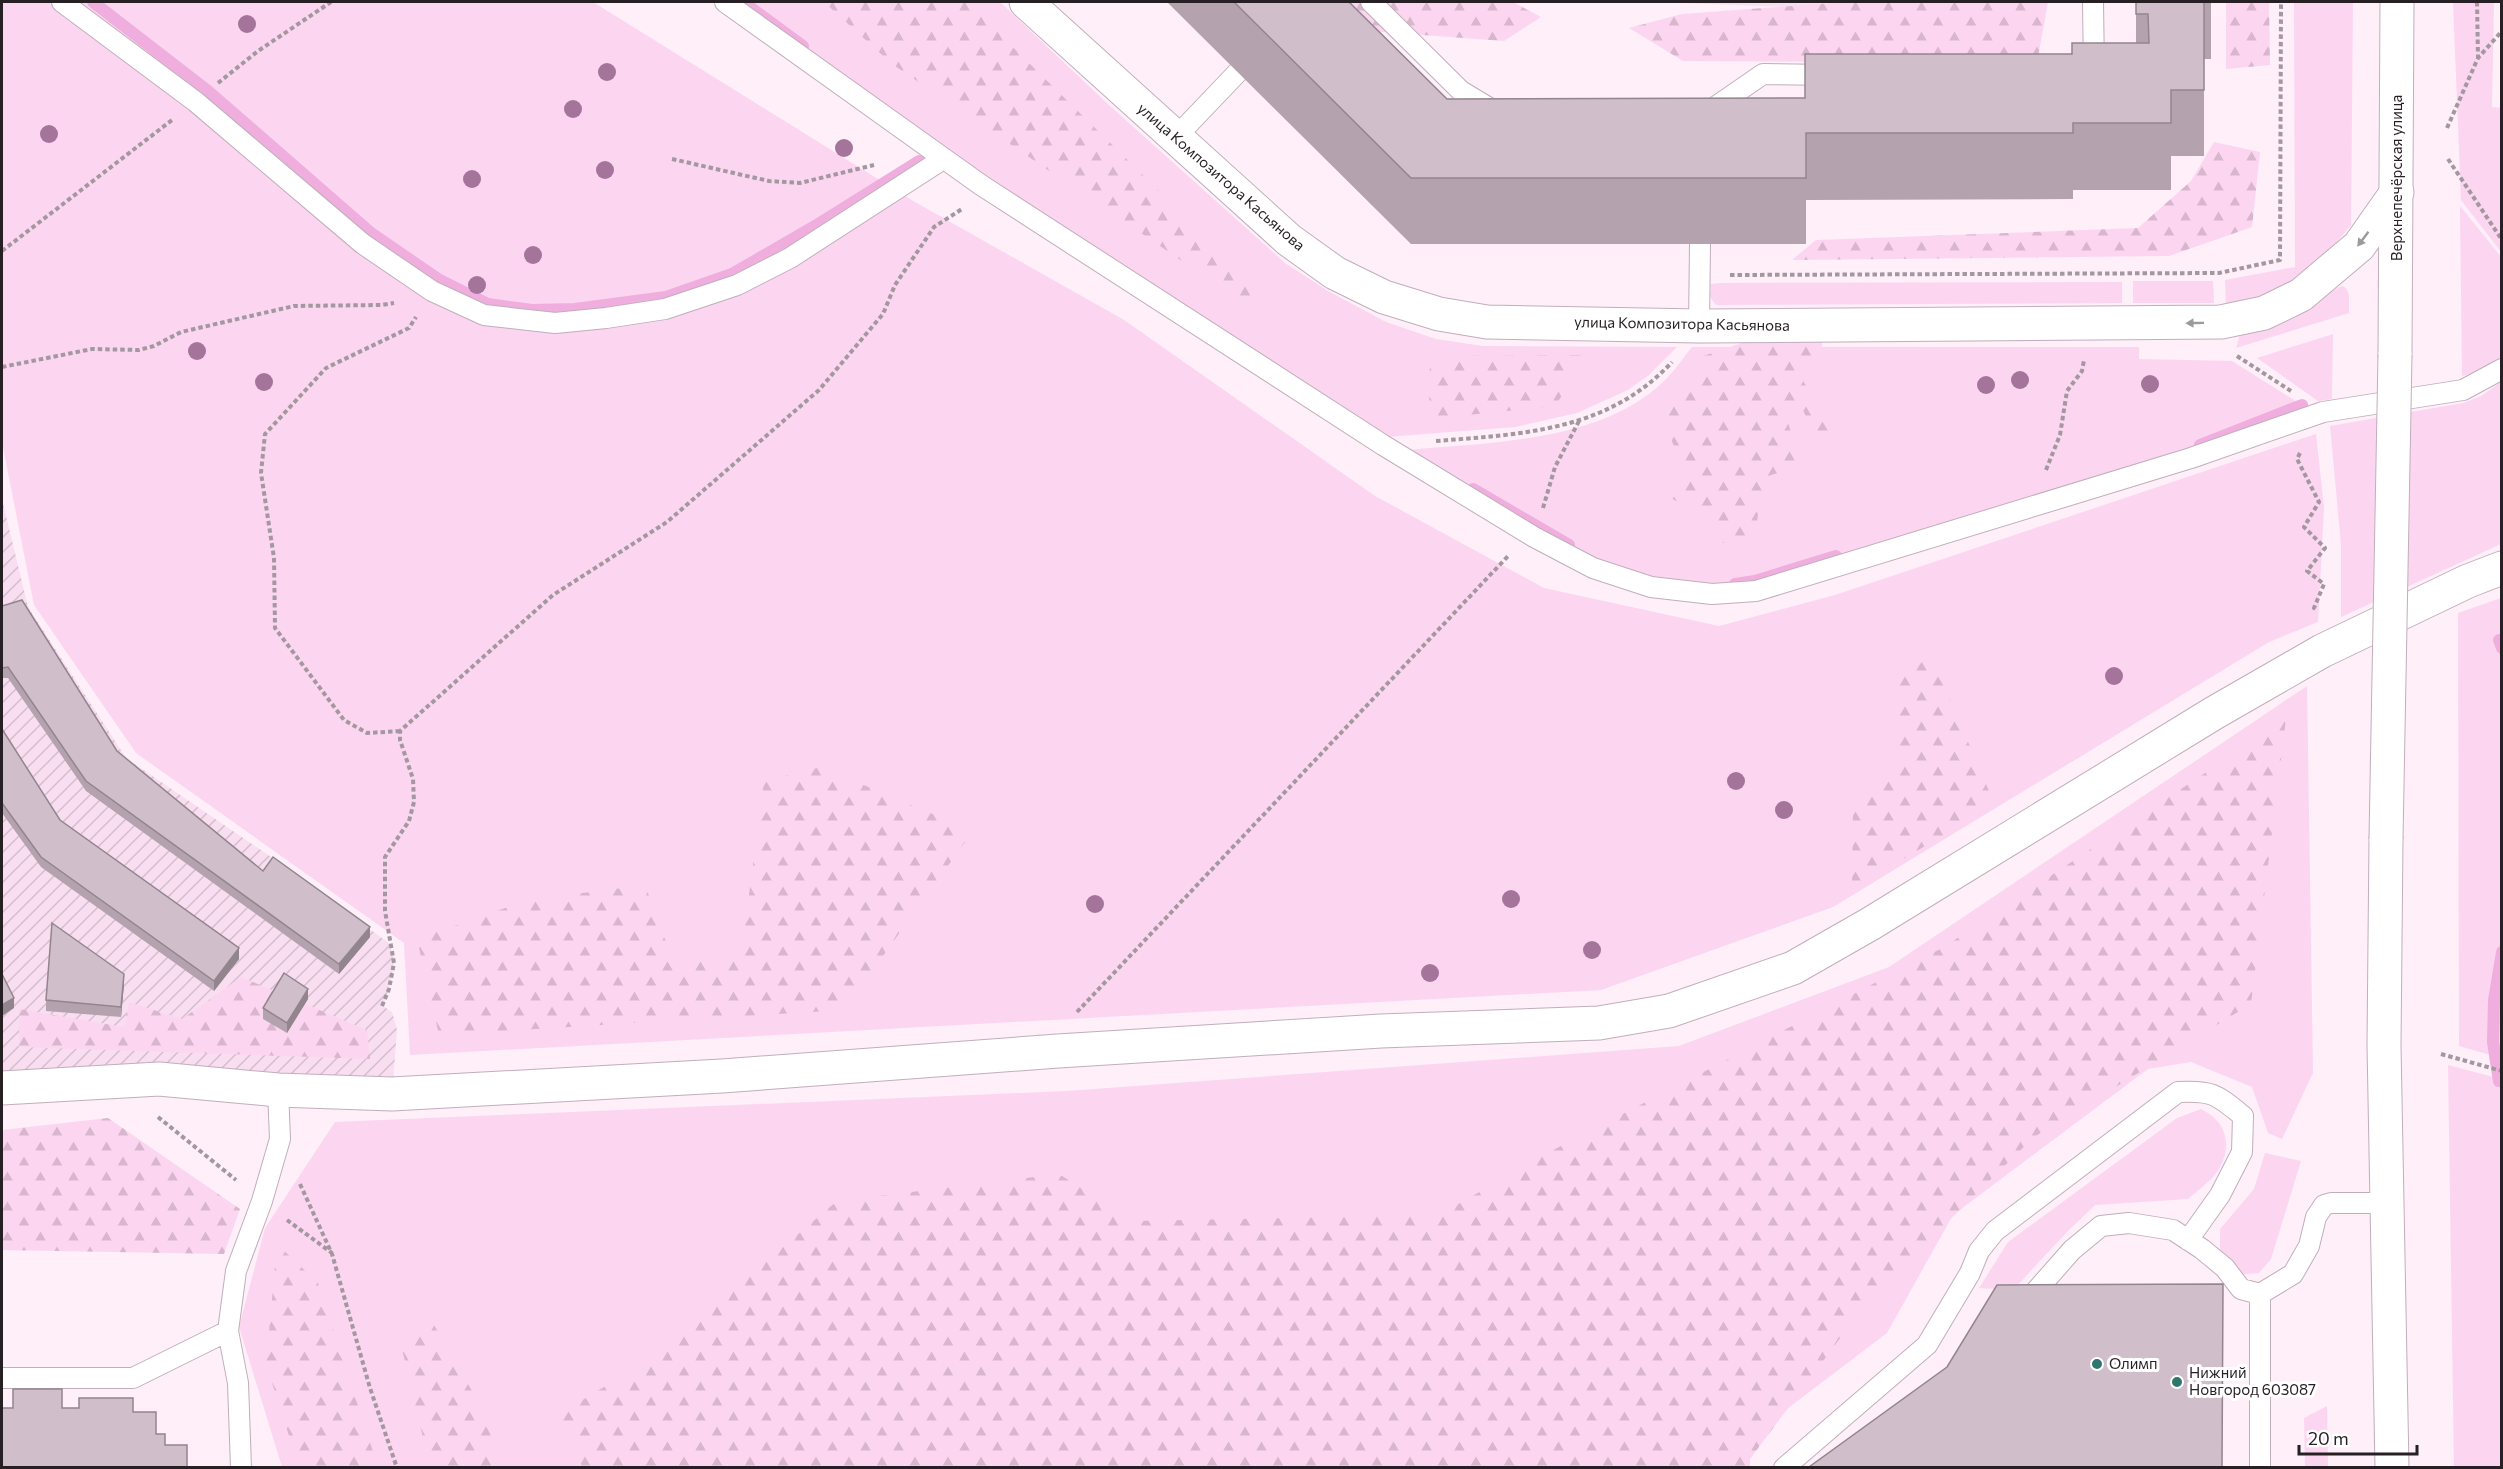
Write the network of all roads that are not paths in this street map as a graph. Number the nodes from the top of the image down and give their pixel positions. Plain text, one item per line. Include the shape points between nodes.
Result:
1 (62, 2) edge
2 (725, 2) edge
3 (1026, 2) edge
4 (1371, 2) edge
5 (2093, 2) edge
6 (2397, 2) edge
7 (1238, 72) dead end
8 (1845, 75) edge
9 (2082, 77) edge
10 (1509, 113) edge
11 (1697, 123) edge
12 (1175, 138) junction
13 (943, 159) junction
14 (2397, 192) junction
15 (1700, 244) dead end
16 (1700, 326) junction
17 (2502, 369) edge
18 (2502, 568) edge
19 (2, 1088) edge
20 (278, 1090) junction
21 (2387, 1203) junction
22 (2188, 1240) junction
23 (2260, 1294) junction
24 (2023, 1323) edge
25 (228, 1331) junction
26 (2, 1378) edge
27 (241, 1467) edge
28 (1784, 1467) edge
29 (2260, 1467) edge
30 (2392, 1467) edge

1 - 13 lane via 196,102 363,244 432,291 484,315 555,323 665,309 737,285 790,258
2 - 13 lane
3 - 12 street, улица Композитора Касьянова
4 - 10 lane via 1461,91 1497,113
5 - 9 lane via 2094,77
6 - 14 street, Верхнепечёрская улица
7 - 12 lane
8 - 11 lane via 1762,74
12 - 16 street, улица Композитора Касьянова via 1289,240 1335,273 1384,297 1439,314 1488,322
13 - 17 lane via 1383,445 1534,537 1593,568 1651,587 1712,594 1756,591 2191,458 2323,412 2463,390
14 -> 16 street, улица Композитора Касьянова via 2359,246 2301,295 2264,313 2221,322
14 - 21 street, Верхнепечёрская улица, bridge via 2386,839
15 - 16 lane
18 - 20 street via 2322,651 1793,968 1669,1011 1599,1023 1382,1031 722,1076 392,1094
19 - 20 street via 159,1079
20 - 25 lane via 280,1139 236,1271
21 - 23 lane via 2324,1205 2316,1217 2309,1246 2293,1274
21 - 30 street, Верхнепечёрская улица
22 - 23 lane via 2225,1268 2241,1289
22 - 24 lane via 2173,1230 2129,1222 2101,1226 2072,1250 2028,1300
22 - 28 lane via 2220,1195 2242,1152 2243,1116 2217,1095 2198,1091 2178,1092 1995,1231 1979,1251 1927,1345
23 - 29 lane
25 - 26 lane via 133,1377
25 - 27 lane via 238,1383

